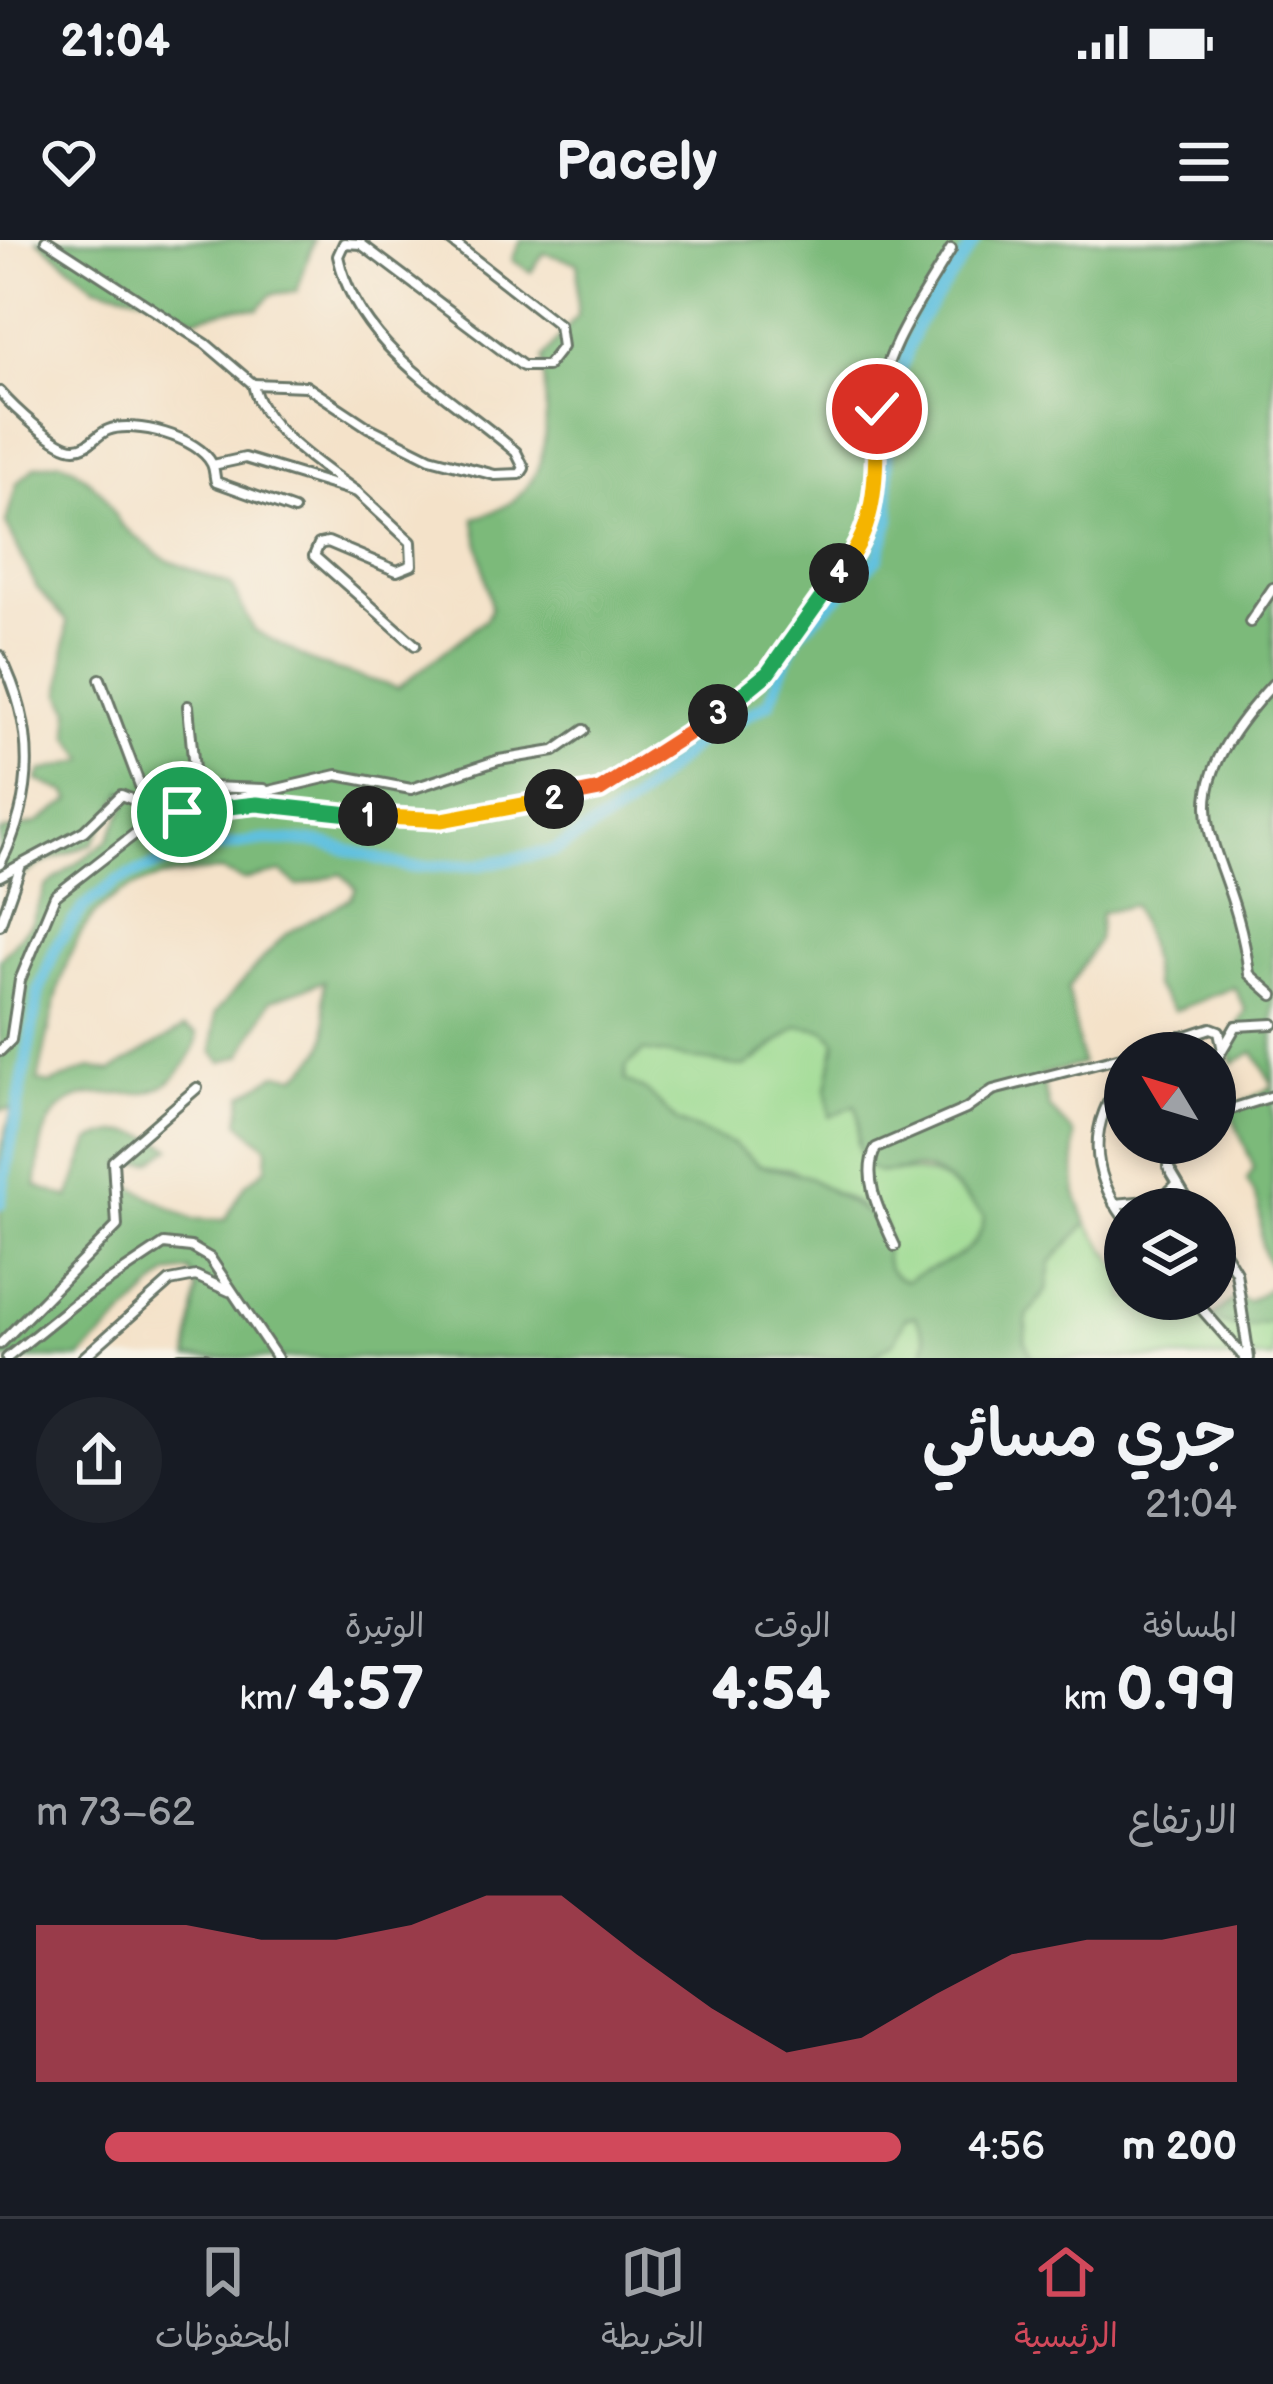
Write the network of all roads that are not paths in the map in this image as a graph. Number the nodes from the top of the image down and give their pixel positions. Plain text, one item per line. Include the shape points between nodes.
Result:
1 (46, 240) edge
2 (450, 240) edge
3 (951, 249) dead end
4 (253, 384) junction
5 (0, 392) edge
6 (213, 465) junction
7 (357, 492) junction
8 (295, 510) dead end
9 (1273, 589) edge
10 (1250, 622) dead end
11 (415, 645) dead end
12 (0, 656) edge
13 (100, 679) dead end
14 (1273, 684) edge
15 (188, 706) dead end
16 (584, 730) dead end
17 (265, 790) junction
18 (139, 804) junction
19 (162, 812) junction
20 (182, 812) junction
21 (0, 864) edge
22 (20, 868) junction
23 (0, 876) edge
24 (0, 925) edge
25 (1273, 995) edge
26 (1273, 1024) edge
27 (1232, 1032) edge
28 (0, 1051) edge
29 (1104, 1061) edge
30 (196, 1088) dead end
31 (1273, 1096) edge
32 (1236, 1107) edge
33 (1104, 1110) edge
34 (1168, 1164) edge
35 (1176, 1185) junction
36 (1107, 1188) edge
37 (1173, 1188) edge
38 (1176, 1188) edge
39 (1178, 1188) edge
40 (895, 1246) dead end
41 (1236, 1272) edge
42 (229, 1291) junction
43 (1212, 1320) edge
44 (0, 1344) edge
45 (7, 1358) edge
46 (83, 1358) edge
47 (181, 1358) edge
48 (206, 1358) edge
49 (277, 1358) edge
50 (1247, 1358) edge

1 - 4 street
2 - 4 street via 559,325 562,347 547,366 523,366 361,244 344,243 338,256 355,299 393,354 516,452 520,474 495,476 430,458 306,386
3 - 20 street via 885,370 875,504 859,550 768,673 707,724 600,790 489,814 422,820 257,804
4 - 7 street via 281,428
5 - 6 street via 74,449 109,429 133,428 184,441
6 - 7 street via 245,458
6 - 8 street via 217,482
7 - 11 street via 411,542 412,565 397,572 328,542 314,556
9 - 10 street
12 - 21 street via 22,706 28,774
13 - 18 street via 142,790
14 - 25 street via 1213,764 1205,801 1249,974
15 - 17 street via 195,781
16 - 17 street via 554,751 411,789 337,775
17 - 20 street
18 - 19 street
18 - 22 street via 114,797 84,831
19 - 20 street
19 - 28 street via 55,896 20,980 11,1040
22 - 23 street
22 - 24 street
26 - 27 street
29 - 40 street via 993,1090 876,1148 869,1162 876,1202
30 - 44 street via 112,1161 117,1226
31 - 32 street
33 - 36 street via 1096,1162
34 - 35 street
35 - 37 street
35 - 38 street
35 - 39 street
41 - 50 street
42 - 45 street via 202,1251 158,1245
42 - 46 street via 196,1276 170,1281
42 - 49 street
43 - 50 street
47 - 48 street

